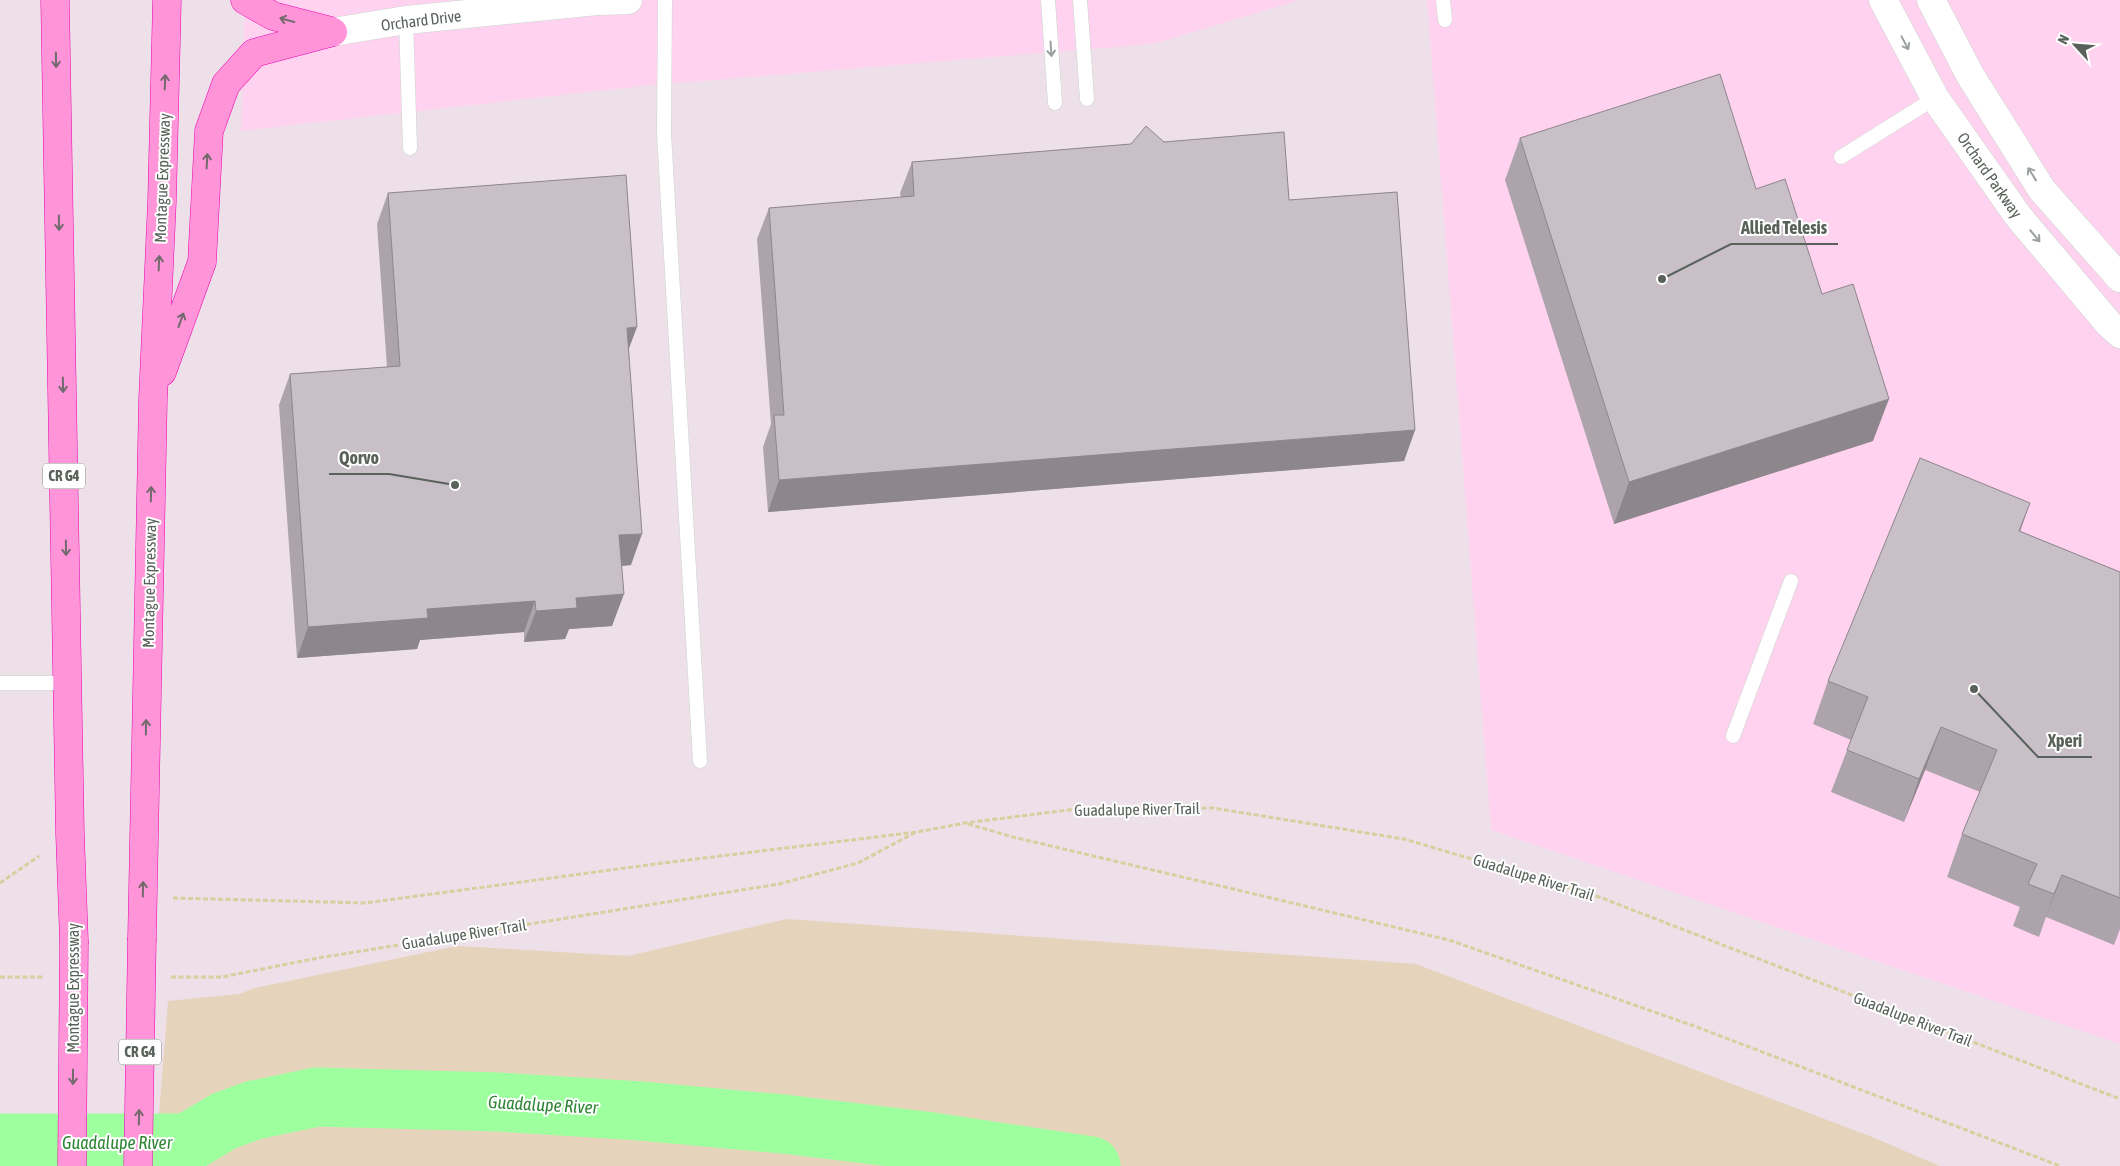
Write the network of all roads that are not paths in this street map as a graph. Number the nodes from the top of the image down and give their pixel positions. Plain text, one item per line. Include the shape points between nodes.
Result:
1 (168, 0) edge
2 (245, 0) edge
3 (628, 0) edge
4 (665, 0) edge
5 (1048, 0) edge
6 (1080, 0) edge
7 (1443, 0) edge
8 (1883, 0) edge
9 (1931, 0) edge
10 (54, 4) edge
11 (436, 9) edge
12 (406, 20) junction
13 (1444, 20) dead end
14 (333, 32) junction
15 (1970, 75) junction
16 (1935, 98) junction
17 (1087, 99) dead end
18 (1055, 102) dead end
19 (410, 148) dead end
20 (1841, 157) dead end
21 (2120, 278) edge
22 (2120, 334) edge
23 (152, 399) junction
24 (1791, 581) dead end
25 (0, 683) edge
26 (68, 683) junction
27 (1733, 736) dead end
28 (700, 761) dead end
29 (72, 1166) edge
30 (138, 1166) edge

23 -> 1 highway, Montague Expressway / CR G4
14 -> 2 highway via 273,16
3 - 11 main road, Orchard Drive
4 - 28 lane via 664,132
5 -> 18 lane
6 - 17 lane
7 - 13 lane
8 -> 16 main road, Orchard Parkway
9 - 15 main road
10 -> 26 highway, Montague Expressway / CR G4
11 - 12 main road, Orchard Drive
12 - 14 main road, Orchard Drive
12 - 19 lane
23 -> 14 highway via 202,262 209,131 226,84 254,53
15 - 16 main road
21 -> 15 main road via 2042,190
16 - 20 lane
16 -> 22 main road, Orchard Parkway via 2018,216
30 -> 23 highway, Montague Expressway / CR G4, bridge
24 - 27 lane
25 - 26 lane
26 -> 29 highway, Montague Expressway / CR G4, bridge via 74,941

